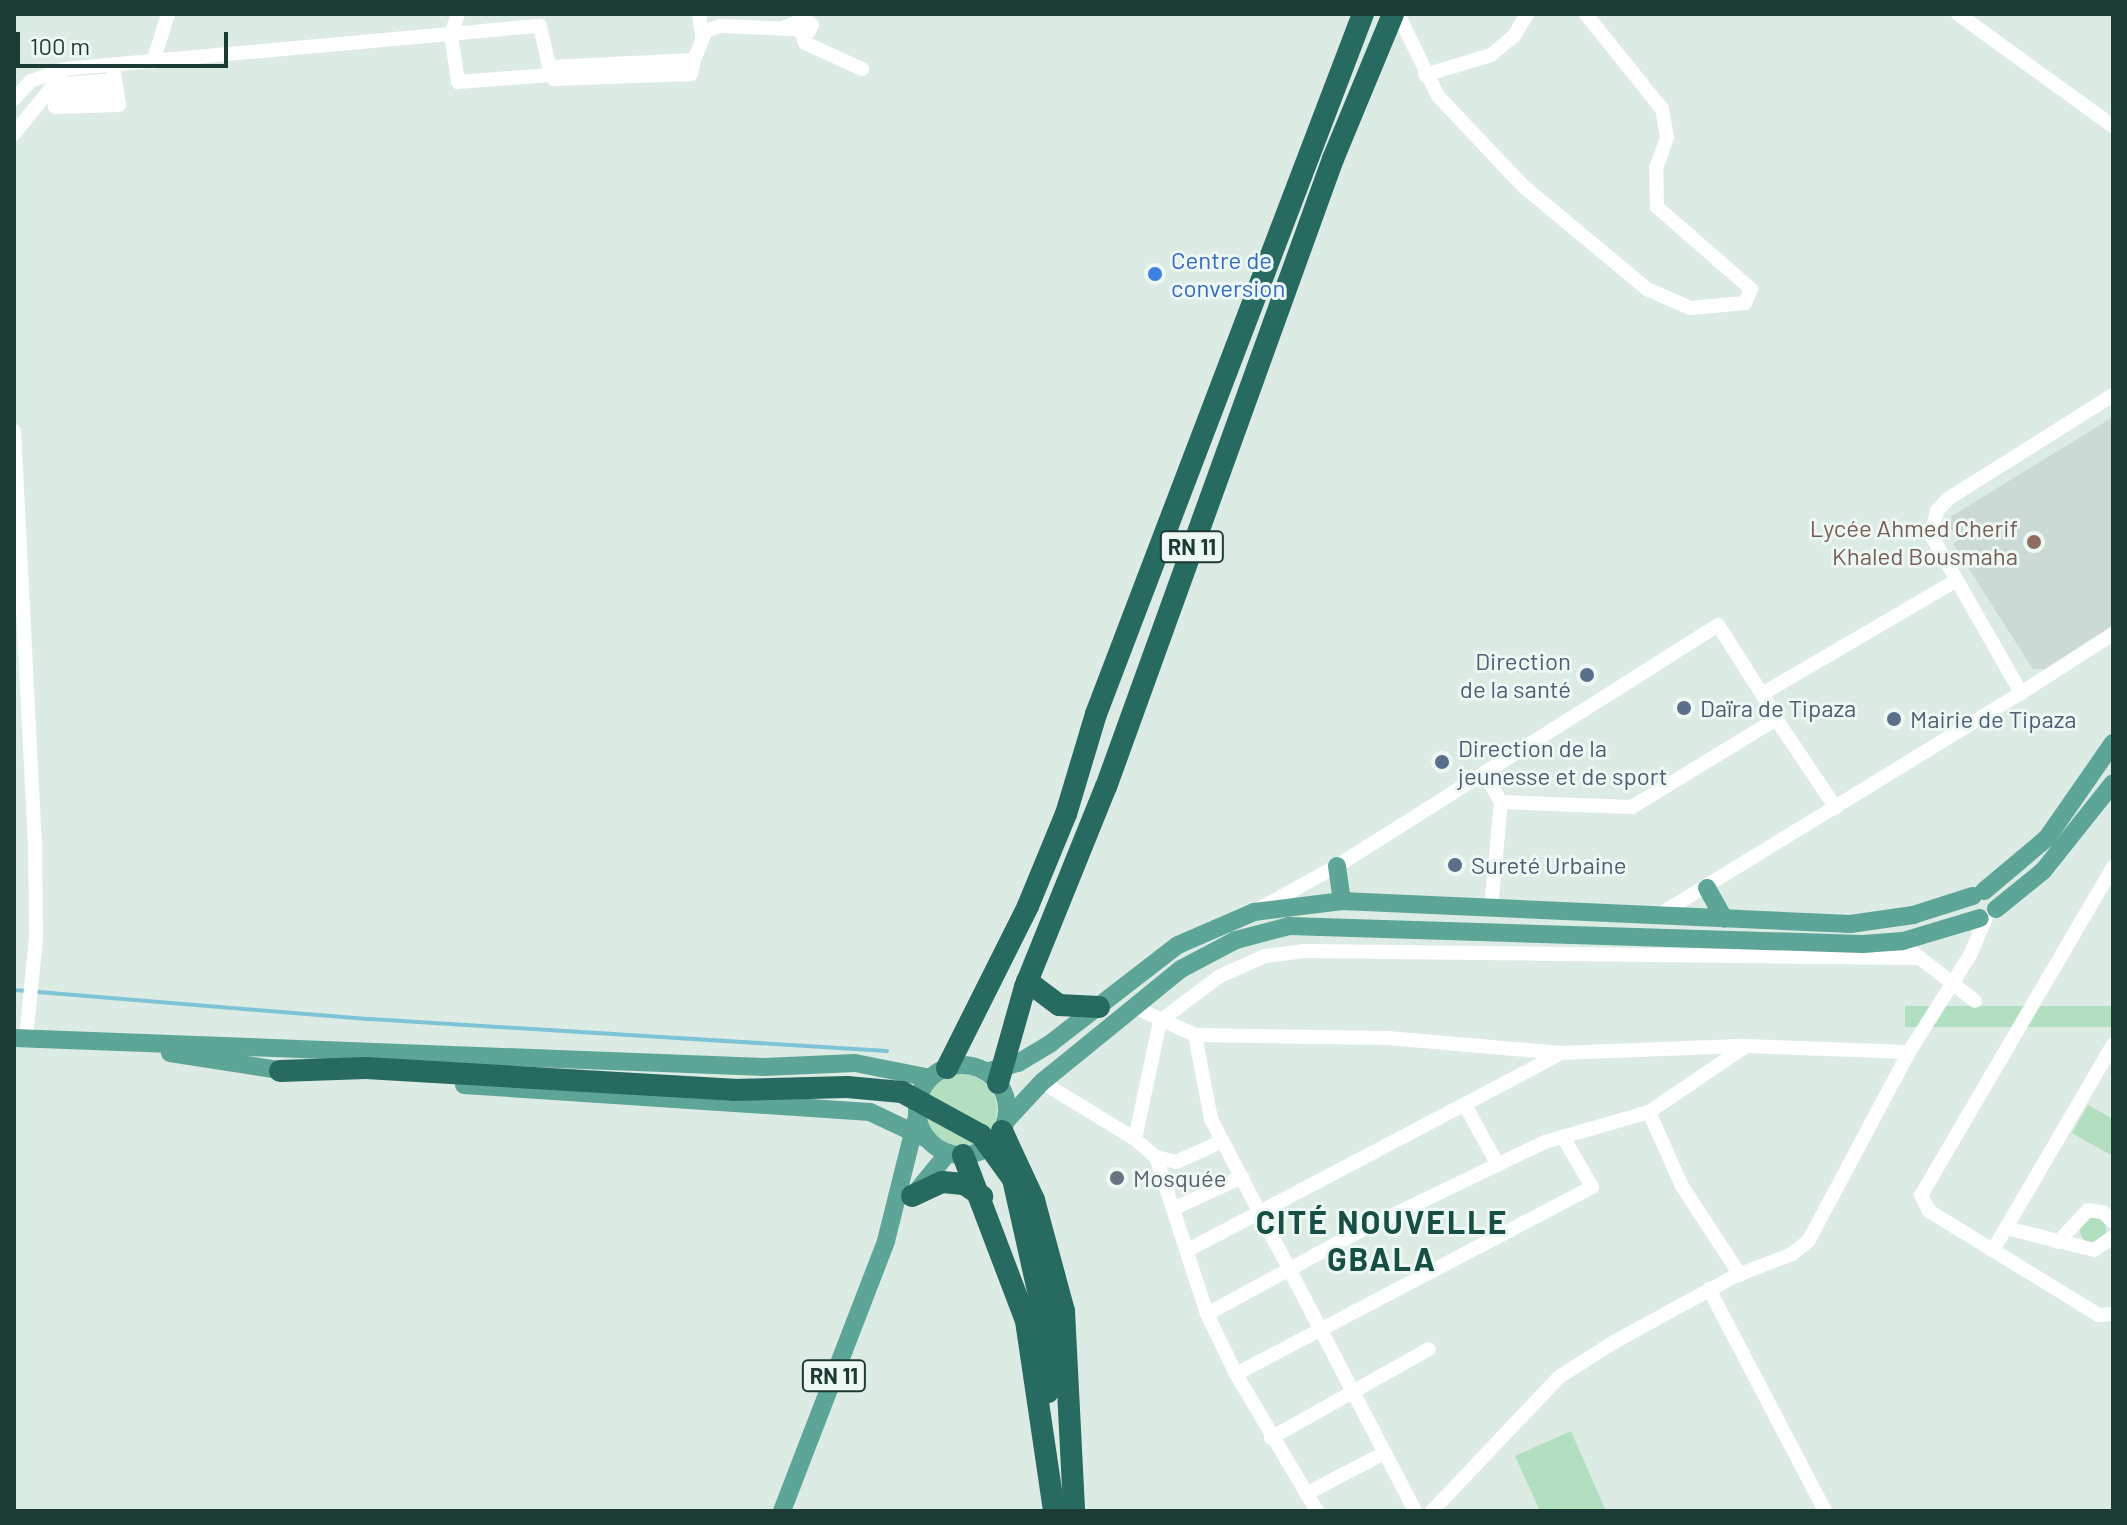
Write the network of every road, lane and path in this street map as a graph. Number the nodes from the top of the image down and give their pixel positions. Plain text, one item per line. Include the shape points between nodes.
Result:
1 (168, 14) edge
2 (458, 14) edge
3 (699, 14) edge
4 (1363, 14) edge
5 (1396, 14) edge
6 (1527, 14) edge
7 (1586, 14) edge
8 (1958, 14) edge
9 (542, 20) edge
10 (725, 20) edge
11 (805, 21) edge
12 (451, 34) junction
13 (702, 36) junction
14 (153, 62) junction
15 (78, 68) junction
16 (862, 69) dead end
17 (551, 71) junction
18 (1425, 75) junction
19 (115, 79) junction
20 (47, 97) junction
21 (14, 99) edge
22 (2113, 126) edge
23 (14, 134) edge
24 (2113, 395) edge
25 (14, 431) edge
26 (1954, 582) junction
27 (2113, 634) edge
28 (2021, 693) junction
29 (1762, 694) junction
30 (1776, 719) junction
31 (2113, 743) edge
32 (1484, 773) junction
33 (2113, 783) edge
34 (1501, 802) junction
35 (1836, 808) junction
36 (1337, 866) junction
37 (2113, 867) edge
38 (1707, 888) junction
39 (1978, 894) junction
40 (1342, 901) junction
41 (1491, 908) junction
42 (1254, 912) junction
43 (1987, 915) junction
44 (1657, 916) junction
45 (1724, 919) junction
46 (1903, 941) junction
47 (1917, 958) junction
48 (1027, 981) junction
49 (1951, 987) junction
50 (1975, 1001) dead end
51 (1132, 1006) junction
52 (1099, 1007) junction
53 (1160, 1021) junction
54 (1195, 1035) junction
55 (20, 1038) edge
56 (124, 1045) junction
57 (2113, 1045) edge
58 (1746, 1046) junction
59 (1909, 1052) junction
60 (372, 1053) junction
61 (1560, 1053) junction
62 (280, 1071) junction
63 (938, 1073) junction
64 (995, 1074) junction
65 (507, 1075) junction
66 (1042, 1082) junction
67 (1465, 1105) junction
68 (1649, 1112) junction
69 (1004, 1127) junction
70 (920, 1129) junction
71 (1135, 1139) junction
72 (1565, 1140) junction
73 (1223, 1141) junction
74 (956, 1154) junction
75 (1156, 1157) junction
76 (1498, 1165) junction
77 (1242, 1177) junction
78 (912, 1196) junction
79 (982, 1196) junction
80 (1175, 1208) junction
81 (1259, 1210) junction
82 (2113, 1222) edge
83 (2006, 1228) junction
84 (2113, 1237) edge
85 (886, 1241) junction
86 (2058, 1242) junction
87 (1188, 1250) junction
88 (1993, 1250) junction
89 (1290, 1269) junction
90 (1740, 1275) junction
91 (1709, 1289) junction
92 (1207, 1314) junction
93 (2113, 1314) edge
94 (1322, 1330) junction
95 (1047, 1331) junction
96 (1429, 1349) dead end
97 (1236, 1374) junction
98 (1353, 1392) junction
99 (1070, 1426) junction
100 (1045, 1437) junction
101 (1271, 1438) junction
102 (1384, 1453) junction
103 (1306, 1494) junction
104 (782, 1511) edge
105 (1054, 1511) edge
106 (1074, 1511) edge
107 (1317, 1511) edge
108 (1415, 1511) edge
109 (1432, 1511) edge
110 (1825, 1511) edge

1 - 14 street
2 - 12 street
3 - 13 street
4 - 63 highway, RN 11 via 1096,714 1066,814 1008,949
5 - 18 street via 1412,34
5 - 48 highway, RN 11 via 1333,159 1106,787
6 - 18 street via 1514,36 1491,55
7 - 18 street via 1662,109 1667,137 1656,168 1657,207 1751,289 1745,303 1690,308 1647,289 1523,186 1438,96
8 - 22 street
9 - 12 street
9 - 17 street
10 - 11 street via 785,27
10 - 13 street
11 - 16 street via 805,43
12 - 14 street
12 - 17 street via 458,82
13 - 17 street via 691,74 554,79
14 - 19 street
15 - 19 street
15 - 20 street
15 - 21 street via 41,76
19 - 20 street
20 - 23 street
24 - 26 street via 1937,511 1933,541
25 - 55 street via 35,840 32,981
26 - 28 street
26 - 29 street
27 - 28 street
28 - 35 street
29 - 30 street
29 - 32 street via 1718,625
30 - 34 street via 1632,807
30 - 35 street
31 - 39 main road via 2047,838
32 - 34 street
32 - 36 street
33 - 43 main road via 2043,871
34 - 41 street
35 - 38 street
36 - 40 main road
36 - 42 street
37 - 88 street via 1921,1195 1925,1208
38 - 44 street
38 - 45 main road
39 - 43 main road via 1970,908
39 - 45 main road via 1885,921
40 - 41 main road
40 - 42 main road
41 - 44 main road
42 - 52 main road via 1178,945
43 - 46 main road
43 - 49 street
44 - 45 main road
46 - 47 street
46 - 51 main road via 1312,924 1260,933 1214,950
47 - 49 street
47 - 53 street via 1285,953 1220,976
48 - 52 highway via 1059,1005
48 - 64 highway, RN 11
49 - 50 street
49 - 59 street
51 - 53 street
51 - 66 main road
52 - 64 main road via 1035,1053
53 - 54 street
53 - 71 street
54 - 61 street via 1388,1038
54 - 73 street via 1211,1119
55 - 56 main road
56 - 60 main road
56 - 62 main road
57 - 83 street
58 - 59 street
58 - 61 street
58 - 68 street
59 - 90 street via 1809,1240 1792,1254
60 - 63 main road via 741,1065 855,1063
60 - 65 highway
61 - 67 street
62 - 65 highway via 350,1067
62 - 70 main road via 870,1112
63 - 64 main road via 971,1066
63 - 70 main road, RN 11 via 918,1100
64 - 69 main road, RN 11 via 1006,1102
65 - 95 highway via 902,1092 981,1135 1013,1179
66 - 69 main road
66 - 71 street
67 - 76 street
67 - 81 street
68 - 72 street
68 - 90 street via 1682,1186
69 - 74 main road via 981,1151
69 - 99 highway via 1034,1200 1064,1311
70 - 74 main road
70 - 85 main road, RN 11
71 - 75 street
72 - 76 street via 1545,1142
72 - 94 street via 1592,1187
73 - 75 street via 1176,1162
73 - 77 street
74 - 78 main road
74 - 79 highway
75 - 80 street
76 - 89 street
77 - 80 street
77 - 81 street
78 - 79 highway via 942,1182 964,1184
78 - 85 main road, RN 11
79 - 100 highway via 1026,1321
80 - 87 street
81 - 87 street
81 - 89 street
82 - 86 street via 2103,1212 2088,1210
83 - 86 street
83 - 88 street
84 - 86 street via 2097,1250
85 - 104 main road, RN 11
87 - 92 street
88 - 93 street via 2099,1315
89 - 92 street
89 - 94 street
90 - 91 street
91 - 109 street via 1559,1377
91 - 110 street
92 - 97 street
94 - 97 street
94 - 98 street
95 - 99 highway
95 - 100 highway
96 - 98 street
97 - 101 street
98 - 101 street
98 - 102 street
99 - 106 highway
100 - 105 highway
101 - 103 street
102 - 103 street
102 - 108 street
103 - 107 street

